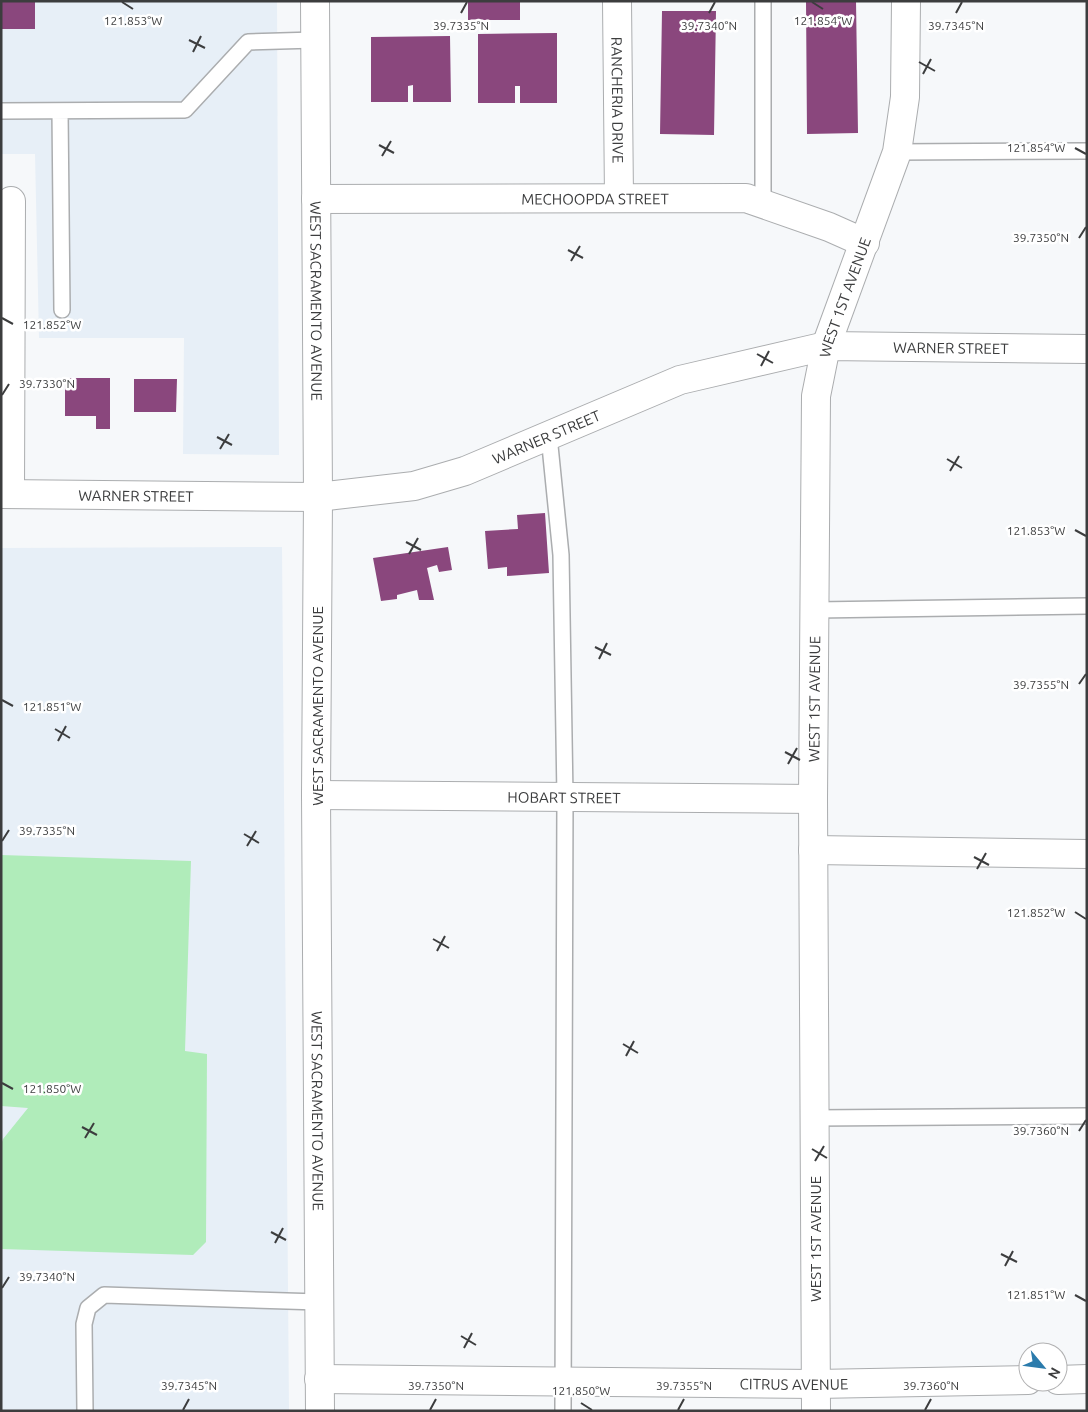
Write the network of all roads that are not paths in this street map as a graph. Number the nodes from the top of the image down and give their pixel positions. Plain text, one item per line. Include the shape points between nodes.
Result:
1 (315, 1) edge
2 (617, 1) edge
3 (762, 1) edge
4 (906, 1) edge
5 (315, 40) junction
6 (1, 111) edge
7 (60, 111) junction
8 (1087, 150) edge
9 (897, 152) junction
10 (619, 198) junction
11 (316, 199) junction
12 (11, 201) dead end
13 (763, 202) junction
14 (865, 243) junction
15 (62, 310) dead end
16 (826, 346) junction
17 (1087, 349) edge
18 (549, 436) junction
19 (6, 494) edge
20 (318, 497) junction
21 (1087, 606) edge
22 (816, 610) junction
23 (316, 795) junction
24 (565, 797) junction
25 (812, 799) junction
26 (813, 850) junction
27 (1087, 854) edge
28 (1087, 1116) edge
29 (814, 1118) junction
30 (319, 1302) junction
31 (319, 1379) junction
32 (1087, 1379) edge
33 (1018, 1380) edge
34 (1068, 1380) edge
35 (564, 1381) junction
36 (816, 1384) junction
37 (85, 1411) edge
38 (320, 1411) edge
39 (563, 1411) edge
40 (816, 1411) edge

1 - 5 street, WEST SACRAMENTO AVENUE
2 - 10 street, RANCHERIA DRIVE
3 - 13 lane
4 - 9 street, WEST 1ST AVENUE via 905,97
5 - 7 lane via 248,42 185,110
5 - 11 street, WEST SACRAMENTO AVENUE
6 - 7 lane
7 - 15 lane
8 - 9 lane
9 - 14 street, WEST 1ST AVENUE
10 - 11 street, MECHOOPDA STREET
10 - 13 street, MECHOOPDA STREET via 746,198
11 - 20 street, WEST SACRAMENTO AVENUE
12 - 19 street
13 - 14 street, MECHOOPDA STREET
14 - 16 street, WEST 1ST AVENUE
16 - 17 street, WARNER STREET
16 - 18 street, WARNER STREET via 680,380
16 - 22 street, WEST 1ST AVENUE via 816,396
18 - 20 street, WARNER STREET via 465,471 414,486
18 - 24 lane via 561,555
19 - 20 street, WARNER STREET
20 - 23 street, WEST SACRAMENTO AVENUE
21 - 22 lane
22 - 25 street, WEST 1ST AVENUE
23 - 24 street, HOBART STREET
23 - 30 street, WEST SACRAMENTO AVENUE
24 - 25 street, HOBART STREET
24 - 35 lane
25 - 26 street, WEST 1ST AVENUE
26 - 27 street
26 - 29 street, WEST 1ST AVENUE
28 - 29 lane
29 - 36 street, WEST 1ST AVENUE
30 - 31 street, WEST SACRAMENTO AVENUE
30 - 37 lane via 104,1295 88,1308 84,1324
31 - 35 street, CITRUS AVENUE
31 - 38 street, WEST SACRAMENTO AVENUE
32 - 34 street
33 - 36 street, CITRUS AVENUE
35 - 36 street, CITRUS AVENUE
35 - 39 lane
36 - 40 street, WEST 1ST AVENUE

